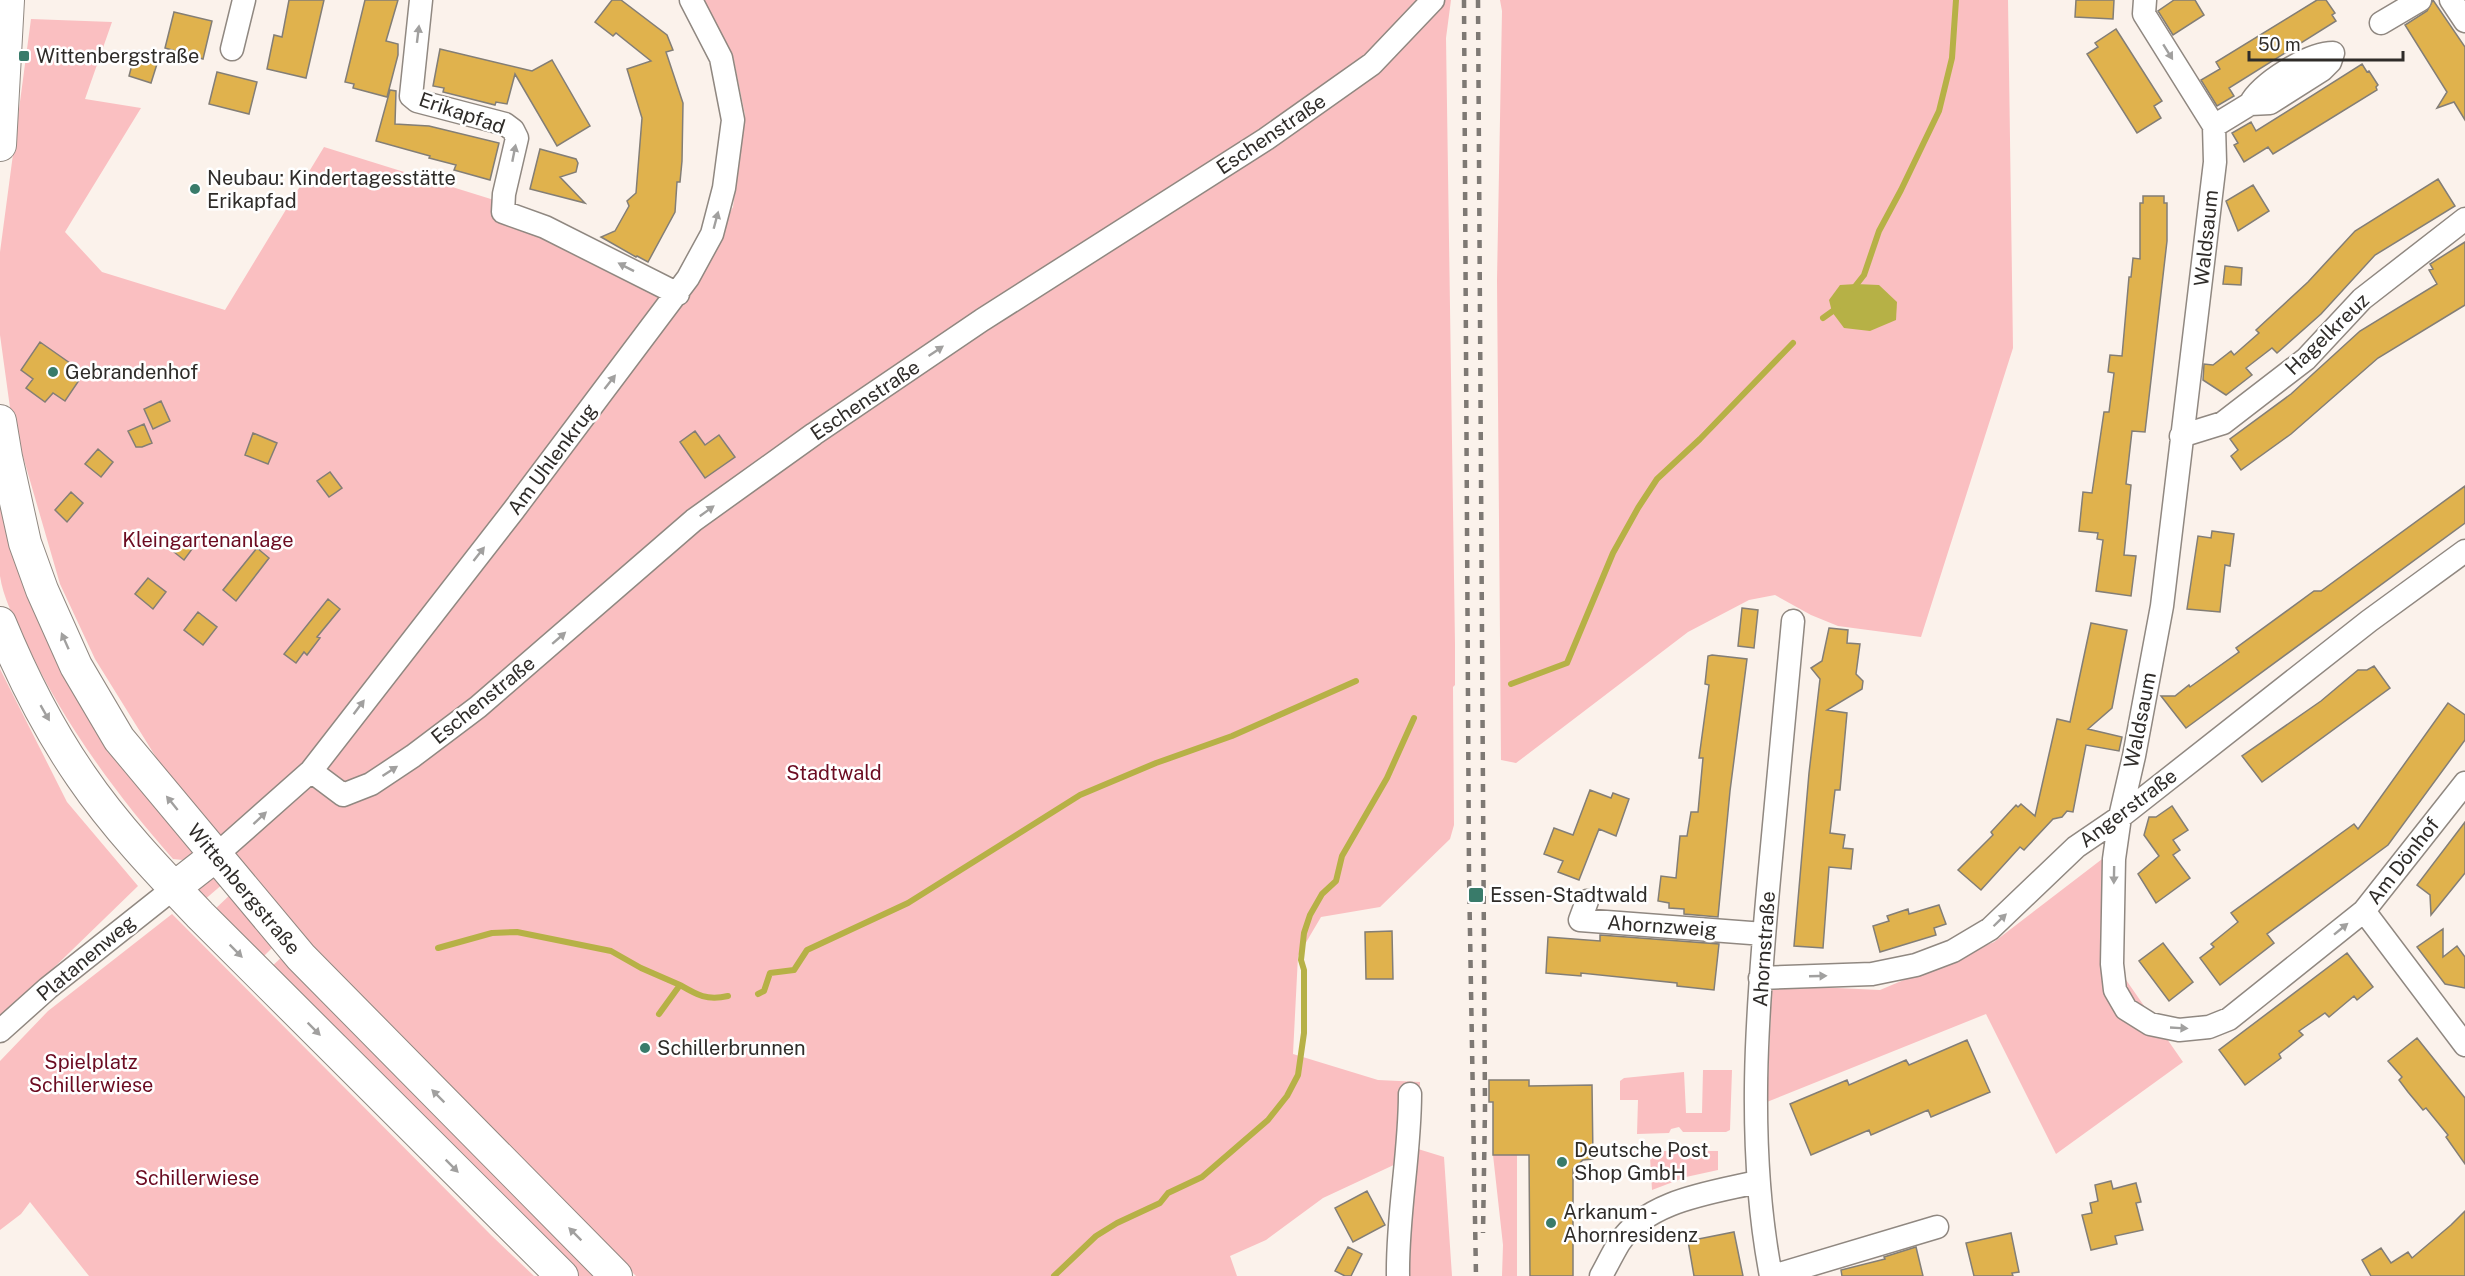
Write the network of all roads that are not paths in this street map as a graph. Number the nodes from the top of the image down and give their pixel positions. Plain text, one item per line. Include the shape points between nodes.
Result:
1 (8, 0) edge
2 (244, 0) edge
3 (421, 0) edge
4 (691, 0) edge
5 (1433, 0) edge
6 (2145, 0) edge
7 (2420, 0) edge
8 (2451, 0) edge
9 (2465, 21) edge
10 (2381, 23) dead end
11 (232, 49) dead end
12 (2250, 104) dead end
13 (2214, 126) junction
14 (0, 145) edge
15 (2465, 219) edge
16 (678, 294) junction
17 (0, 422) edge
18 (2181, 436) junction
19 (2465, 551) edge
20 (1793, 621) dead end
21 (0, 623) edge
22 (311, 771) junction
23 (2465, 783) edge
24 (2120, 817) junction
25 (215, 856) junction
26 (174, 888) junction
27 (1587, 901) dead end
28 (2364, 911) junction
29 (1764, 934) junction
30 (1760, 978) junction
31 (0, 1031) edge
32 (2465, 1045) edge
33 (1410, 1094) dead end
34 (1757, 1182) junction
35 (1937, 1227) dead end
36 (562, 1276) edge
37 (616, 1276) edge
38 (1398, 1276) edge
39 (1601, 1276) edge
40 (1772, 1276) edge

1 - 14 main road
2 - 11 street
16 -> 3 street, Erikapfad via 545,227 503,212 516,149 513,130 505,124 411,96
16 -> 4 street, Am Uhlenkrug via 712,234 724,188 733,120 721,58
22 -> 5 street, Eschenstraße via 343,795 371,784 413,756 478,706 694,520 982,320 1266,139 1372,64
6 -> 13 street via 2144,14
7 - 10 street
8 - 9 street
12 - 13 street
13 - 18 street, Waldsaum via 2215,162
15 - 18 street, Hagelkreuz via 2362,299 2306,359 2223,423
22 -> 16 street, Am Uhlenkrug
25 -> 17 main road, Wittenbergstraße via 119,739 76,666 25,543
18 - 24 street, Waldsaum via 2162,606
19 - 24 street, Angerstraße via 2369,621
20 - 29 street, Ahornstraße
21 -> 26 main road via 35,697 81,775
25 -> 22 street, Am Uhlenkrug
23 - 28 street, Am Dönhof
24 -> 28 street, Waldsaum via 2114,859 2115,990 2126,1009 2150,1024 2179,1030 2209,1027 2229,1019
30 -> 24 street, Angerstraße via 1872,974 1916,965 1953,951 1990,930 2076,847
25 - 26 main road
37 -> 25 main road, Wittenbergstraße via 301,957
26 - 31 street, Platanenweg
26 -> 36 main road
27 - 29 street, Ahornzweig via 1580,920
28 - 32 street
29 - 30 street, Ahornstraße
30 - 34 street, Ahornstraße
33 - 38 street
34 - 39 street via 1685,1200 1638,1223 1620,1242
34 - 40 street, Ahornstraße
35 - 40 street

